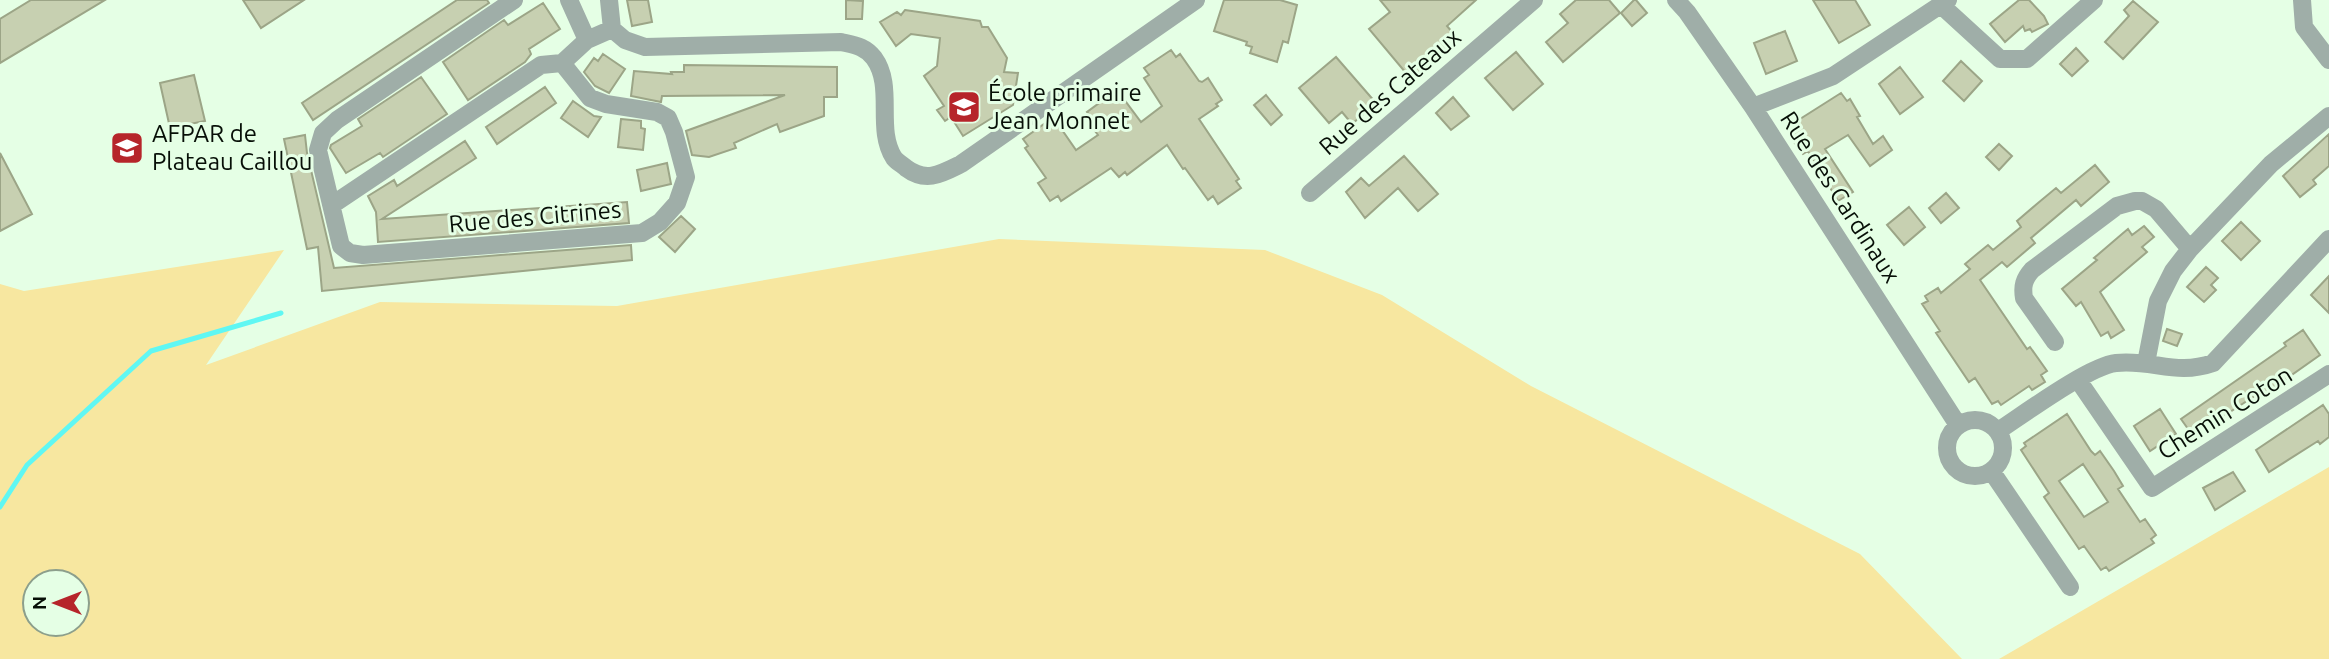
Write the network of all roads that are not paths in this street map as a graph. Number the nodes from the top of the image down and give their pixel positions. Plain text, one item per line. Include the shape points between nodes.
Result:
1 (514, 0) edge
2 (569, 0) edge
3 (609, 0) edge
4 (1196, 0) edge
5 (1534, 0) edge
6 (1676, 0) edge
7 (2094, 0) edge
8 (2302, 0) edge
9 (1944, 2) edge
10 (612, 29) junction
11 (587, 40) junction
12 (2329, 60) edge
13 (562, 63) junction
14 (1753, 107) junction
15 (2329, 116) edge
16 (1310, 193) dead end
17 (332, 205) junction
18 (2329, 239) edge
19 (2190, 249) junction
20 (2055, 342) dead end
21 (2146, 363) junction
22 (2329, 374) edge
23 (2078, 380) junction
24 (1958, 425) junction
25 (1998, 431) junction
26 (1992, 472) junction
27 (2070, 587) dead end

1 - 17 street, Rue des Citrines via 323,133 318,150
2 - 11 street
3 - 10 street
4 - 10 street via 961,164 933,178 914,174 894,159 887,137 883,76 863,47 841,42 645,47
5 - 16 street, Rue des Cateaux
6 - 14 street, Rue des Cardinaux
7 - 9 street via 2027,59 2000,59
8 - 12 street via 2304,27
9 - 14 street via 1833,76
10 - 11 street
11 - 13 street
13 - 17 street via 541,65
13 - 17 street, Rue des Citrines via 590,99 668,118 686,177 677,203 660,222 642,233 363,255 341,246
14 - 24 street, Rue des Cardinaux
15 - 19 street via 2271,164
18 - 21 street via 2214,363 2195,370
19 - 20 street via 2149,204 2135,201 2117,206 2026,276 2024,298
19 - 21 street via 2158,301
21 - 23 street via 2108,365
22 - 23 street, Chemin Coton via 2151,488
23 - 25 street
24 - 25 street via 1979,420
24 - 26 street via 1947,444 1954,468 1976,477
25 - 26 street via 2003,443 2001,460
26 - 27 street

